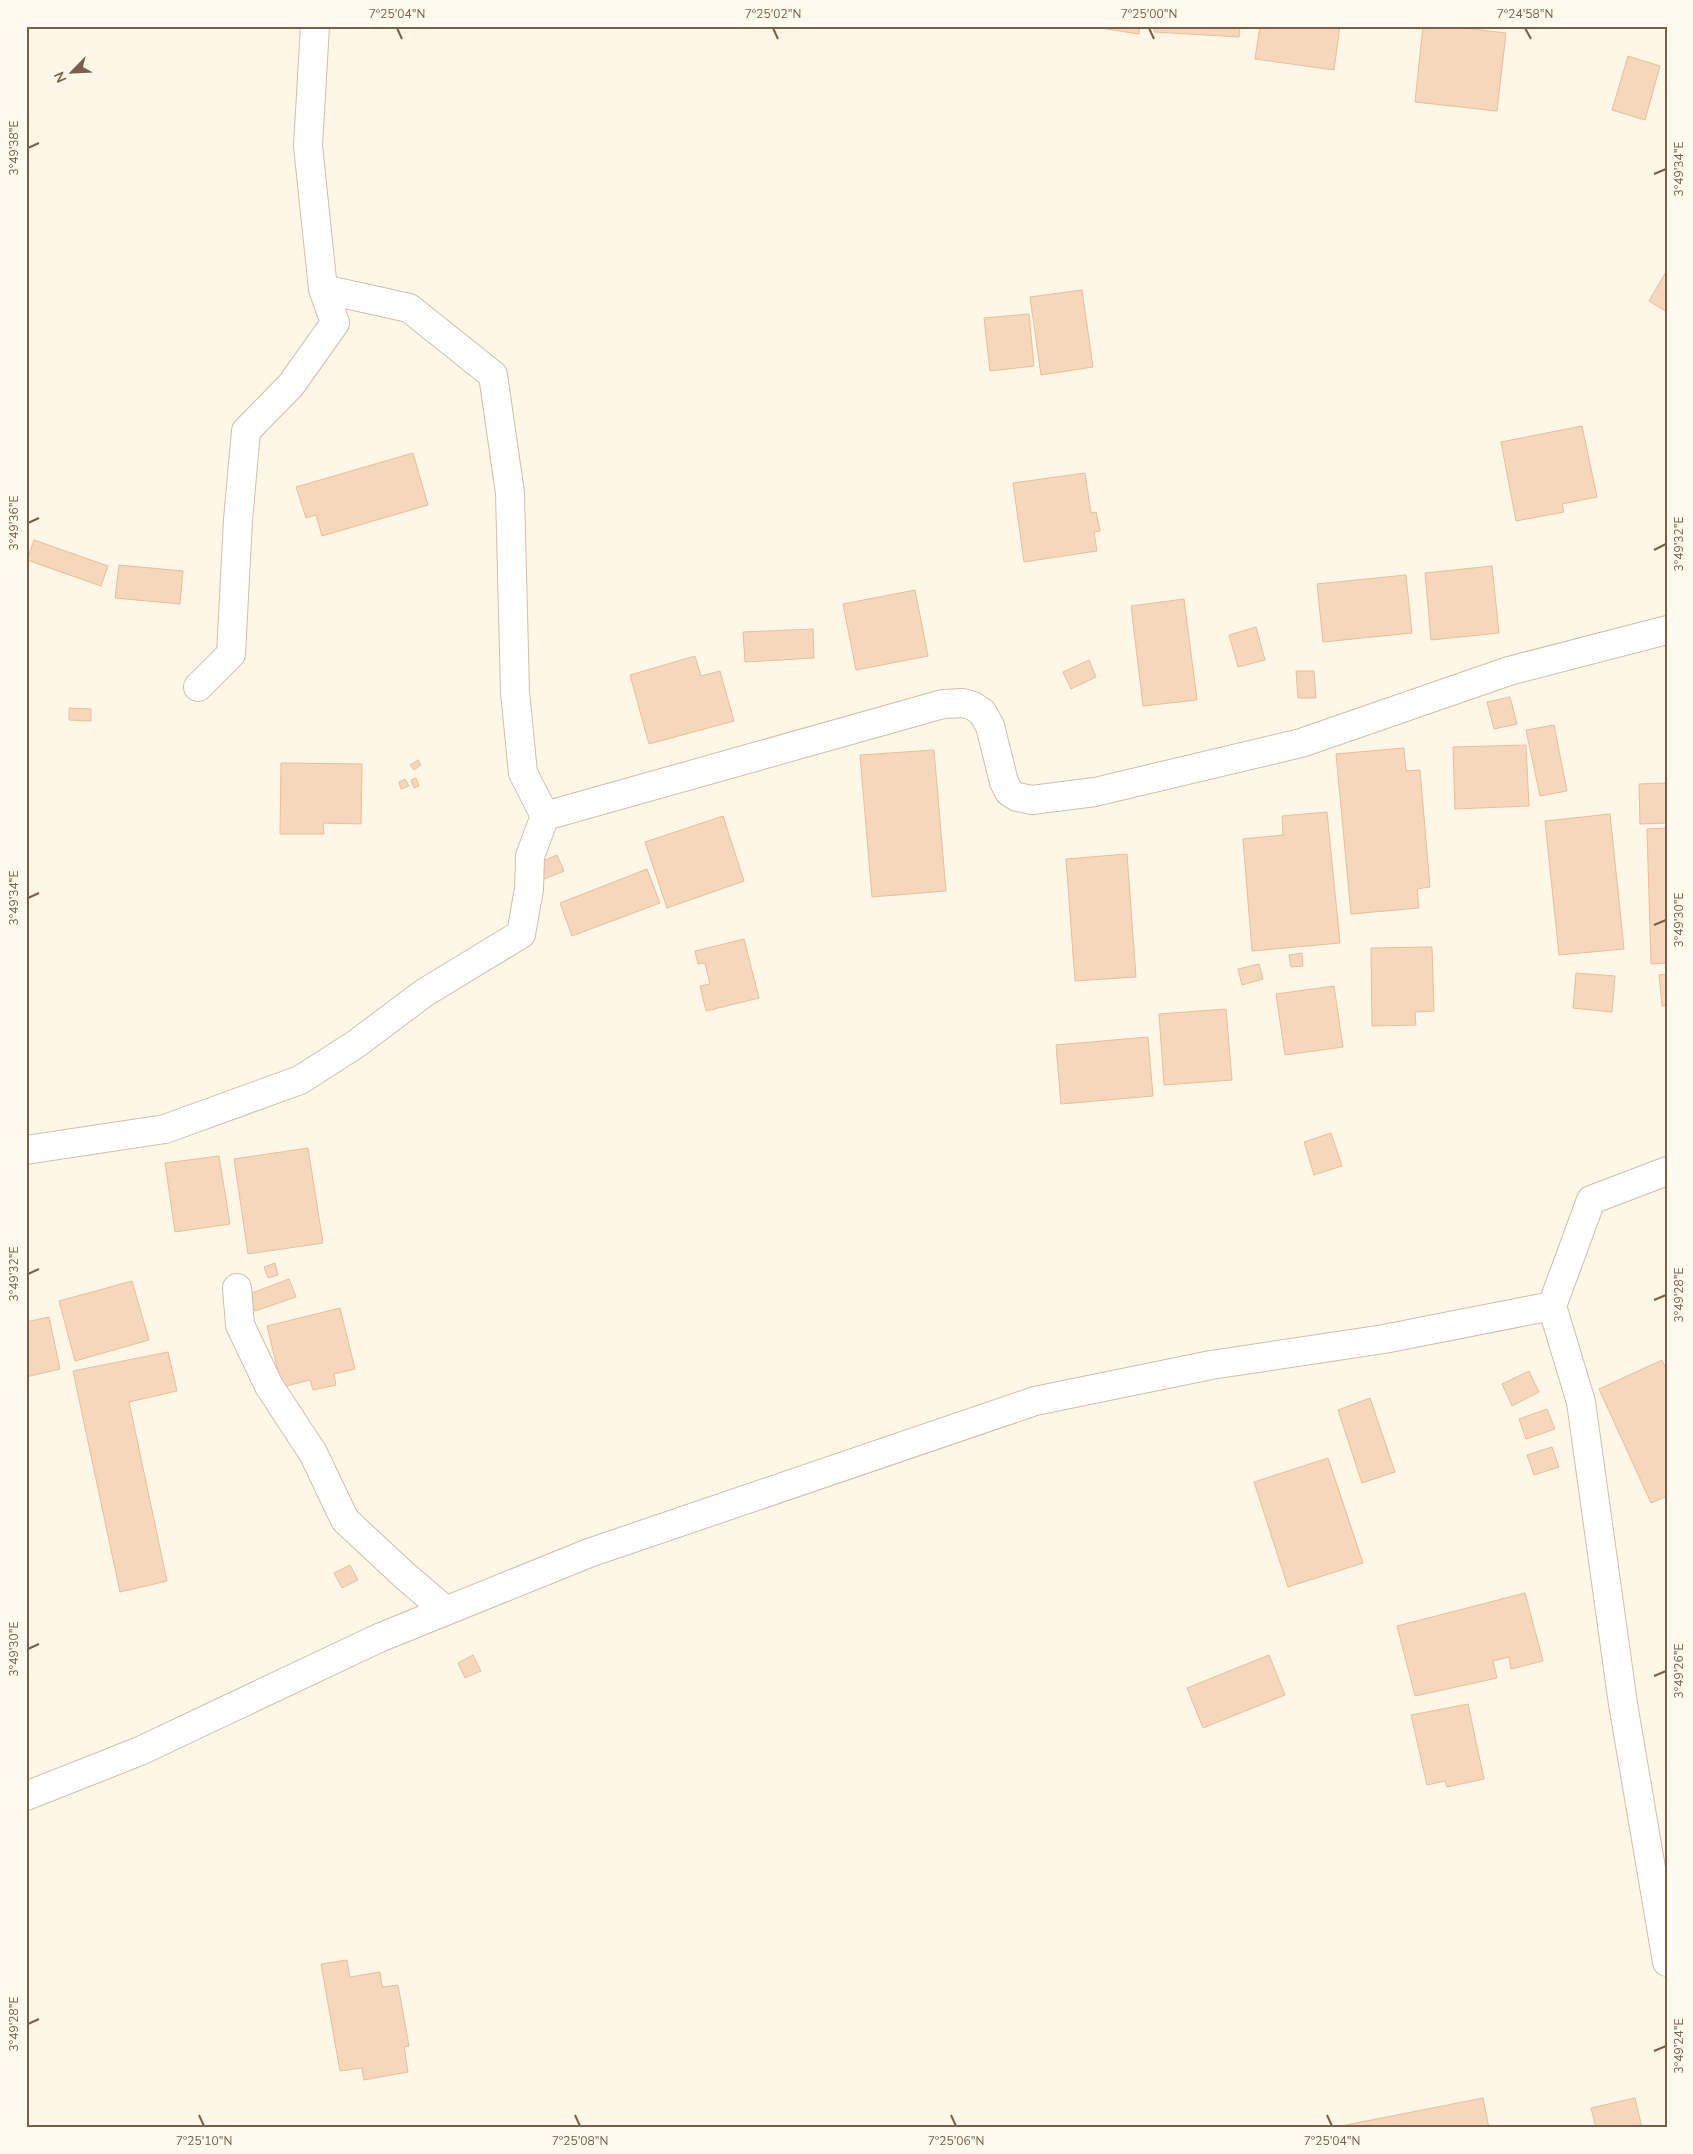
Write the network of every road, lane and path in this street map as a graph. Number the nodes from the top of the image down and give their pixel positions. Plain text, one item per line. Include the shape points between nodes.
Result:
1 (315, 26) edge
2 (323, 289) junction
3 (1667, 630) edge
4 (198, 687) dead end
5 (545, 816) junction
6 (26, 1150) edge
7 (1667, 1170) edge
8 (237, 1288) dead end
9 (1552, 1306) junction
10 (446, 1611) junction
11 (26, 1796) edge
12 (1667, 1962) edge

1 - 2 street via 308,146
2 - 4 street via 335,323 290,385 246,431 231,654
2 - 5 street via 409,308 493,375 510,493 515,692 523,773
3 - 5 street via 1509,671 1301,743 1095,792 1032,800 1009,792 990,726 982,712 963,703 943,704
5 - 6 street via 530,856 529,889 521,934 424,993 300,1080 165,1129
7 - 9 street via 1591,1200
8 - 10 street via 240,1325 269,1386 313,1453 345,1520
9 - 10 street via 1384,1338 1211,1365 1035,1401 589,1553
9 - 12 street via 1580,1402 1623,1704
10 - 11 street via 379,1638 140,1751

